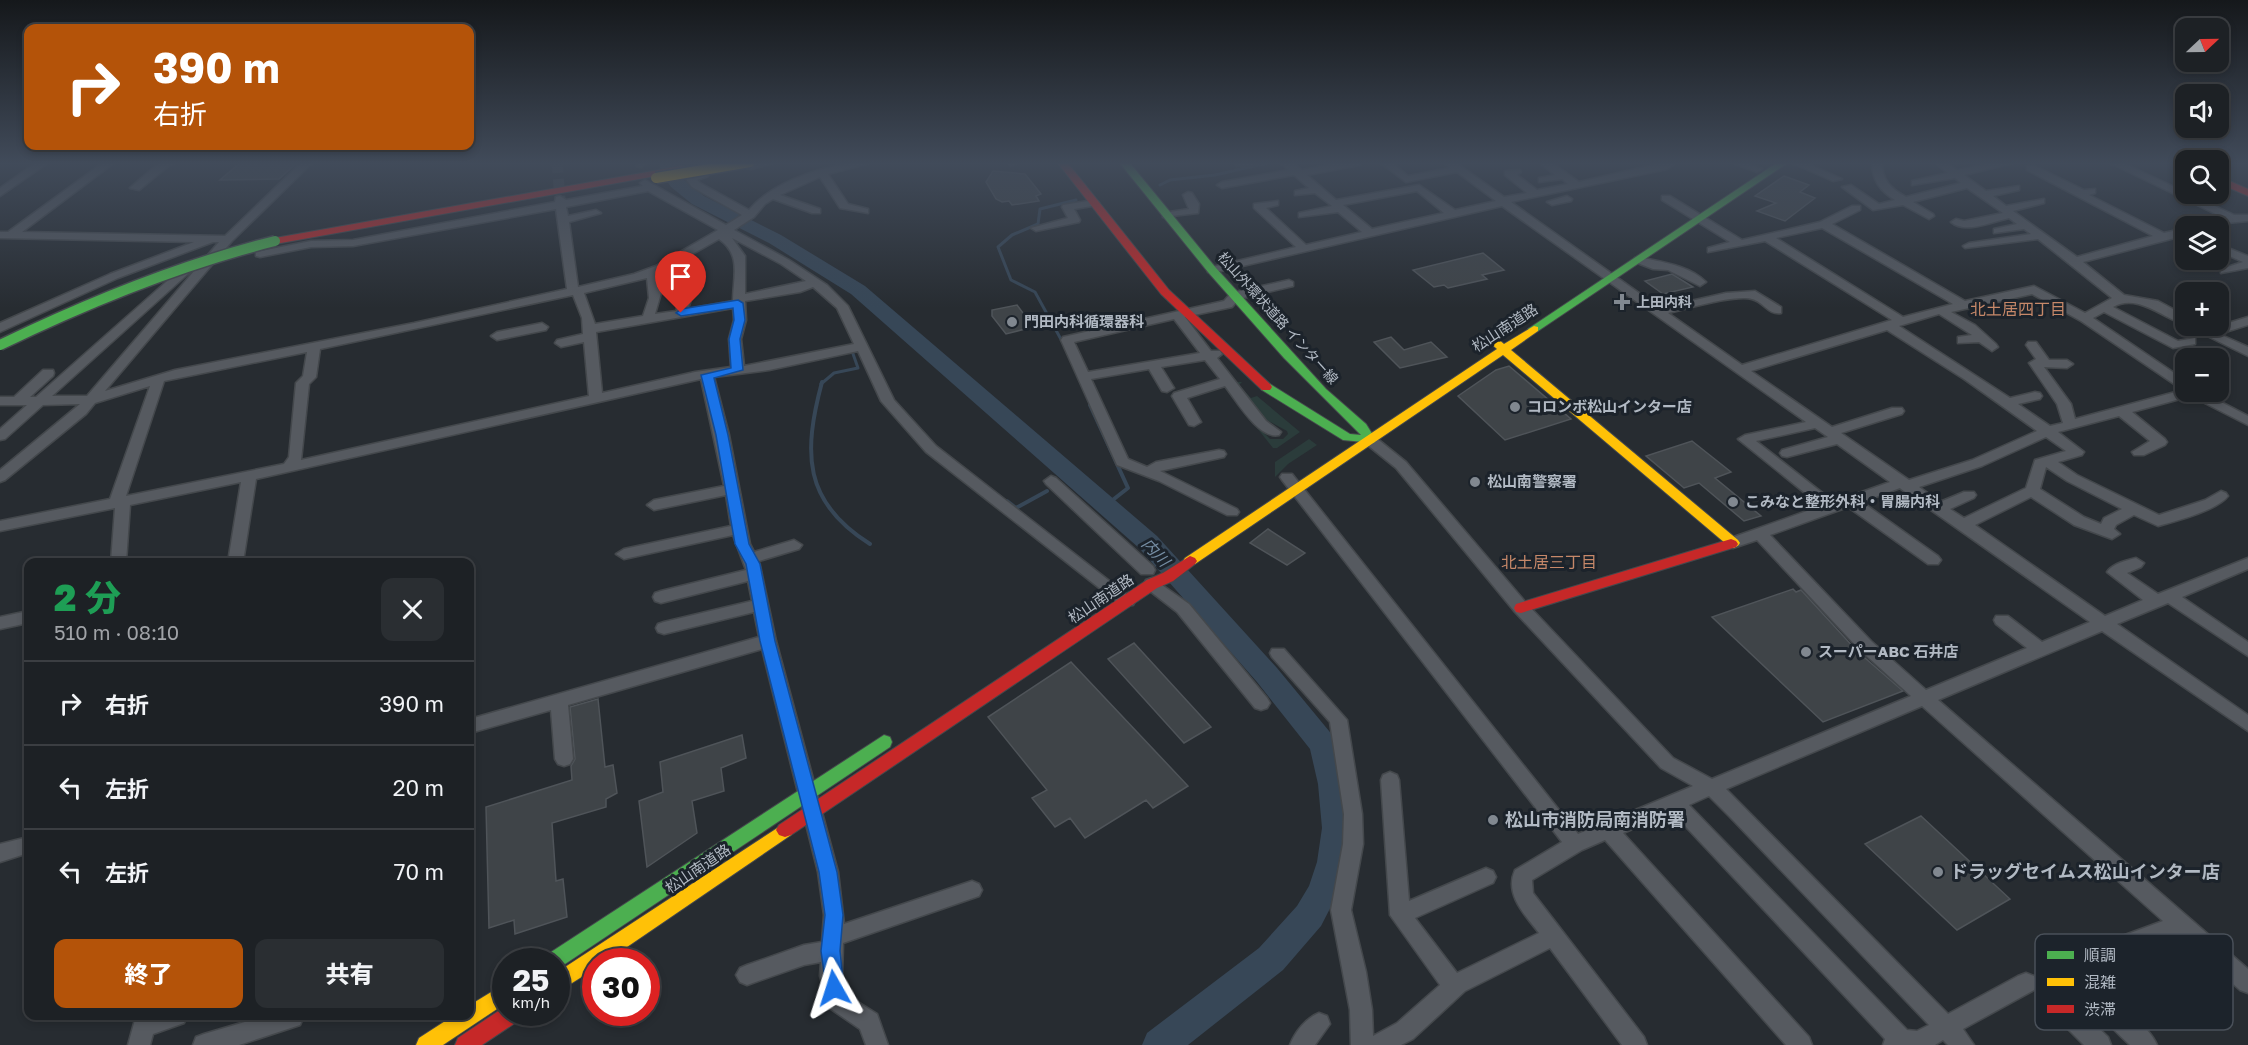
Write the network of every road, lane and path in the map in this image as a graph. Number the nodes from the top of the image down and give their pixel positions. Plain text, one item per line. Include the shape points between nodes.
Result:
1 (41, 211) edge
2 (257, 211) edge
3 (361, 211) dead end
4 (440, 211) edge
5 (517, 211) edge
6 (562, 211) tunnel mouth
7 (697, 211) edge
8 (740, 211) edge
9 (754, 211) edge
10 (860, 211) edge
11 (1069, 211) edge
12 (1101, 211) edge
13 (1110, 211) edge
14 (1158, 211) edge
15 (1164, 211) edge
16 (1194, 211) edge
17 (1263, 211) edge
18 (1317, 211) edge
19 (1344, 211) edge
20 (1449, 211) edge
21 (1465, 211) edge
22 (1516, 211) edge
23 (1688, 211) edge
24 (1701, 211) edge
25 (1702, 211) edge
26 (1850, 211) edge
27 (1900, 211) edge
28 (1919, 211) edge
29 (2010, 211) edge
30 (2106, 211) edge
31 (2223, 211) edge
32 (864, 212) dead end
33 (2006, 212) junction
34 (596, 213) dead end
35 (1453, 214) junction
36 (1167, 215) junction
37 (1302, 215) dead end
38 (1695, 215) junction
39 (749, 216) junction
40 (1929, 216) dead end
41 (1912, 217) dead end
42 (2242, 219) edge
43 (564, 220) junction
44 (1956, 222) dead end
45 (1824, 224) junction
46 (2025, 226) junction
47 (1036, 228) dead end
48 (724, 231) junction
49 (1998, 231) dead end
50 (1182, 234) junction
51 (1371, 234) junction
52 (2175, 234) edge
53 (6, 235) edge
54 (2039, 236) junction
55 (1766, 237) junction
56 (2163, 237) junction
57 (272, 238) junction
58 (228, 239) junction
59 (209, 240) junction
60 (1739, 243) junction
61 (1969, 246) dead end
62 (1304, 249) junction
63 (1712, 250) dead end
64 (2229, 252) edge
65 (650, 256) dead end
66 (678, 257) junction
67 (1639, 260) junction
68 (2075, 261) junction
69 (2248, 262) edge
70 (204, 265) junction
71 (665, 265) junction
72 (187, 269) junction
73 (1212, 270) junction
74 (2225, 271) dead end
75 (651, 272) junction
76 (1605, 275) junction
77 (814, 282) junction
78 (1700, 282) dead end
79 (1288, 284) dead end
80 (575, 290) junction
81 (1235, 296) junction
82 (2120, 298) junction
83 (738, 301) junction
84 (1174, 301) junction
85 (1963, 305) junction
86 (2104, 307) junction
87 (1777, 310) dead end
88 (1940, 310) junction
89 (1657, 312) junction
90 (681, 313) junction
91 (1182, 314) junction
92 (2175, 315) edge
93 (650, 317) junction
94 (2085, 318) junction
95 (2248, 321) edge
96 (1894, 323) junction
97 (497, 326) junction
98 (542, 327) dead end
99 (2229, 327) edge
100 (0, 328) edge
101 (589, 333) junction
102 (0, 336) edge
103 (2215, 336) edge
104 (1962, 340) dead end
105 (2192, 341) dead end
106 (561, 343) dead end
107 (0, 345) edge
108 (1498, 345) junction
109 (2032, 345) dead end
110 (314, 347) junction
111 (860, 347) junction
112 (1228, 352) junction
113 (2248, 352) edge
114 (0, 353) edge
115 (1208, 356) junction
116 (2045, 363) junction
117 (2067, 364) dead end
118 (1154, 366) junction
119 (738, 370) junction
120 (1739, 370) junction
121 (48, 373) dead end
122 (707, 375) junction
123 (1085, 376) junction
124 (159, 378) junction
125 (2175, 379) edge
126 (1227, 381) junction
127 (1429, 383) dead end
128 (1167, 388) dead end
129 (2035, 396) dead end
130 (2175, 397) edge
131 (596, 398) junction
132 (90, 400) junction
133 (0, 401) edge
134 (17, 401) junction
135 (39, 402) junction
136 (2211, 402) edge
137 (2008, 403) junction
138 (552, 409) junction
139 (581, 411) dead end
140 (1897, 411) dead end
141 (2122, 411) junction
142 (1376, 418) dead end
143 (2248, 421) edge
144 (1194, 422) dead end
145 (2070, 425) junction
146 (2048, 431) junction
147 (1274, 432) dead end
148 (1827, 432) junction
149 (1366, 434) junction
150 (0, 436) edge
151 (1347, 437) junction
152 (1333, 446) dead end
153 (2139, 452) dead end
154 (1787, 453) dead end
155 (1219, 454) dead end
156 (2045, 460) junction
157 (17, 463) junction
158 (288, 468) junction
159 (0, 470) edge
160 (1148, 472) junction
161 (249, 476) junction
162 (0, 477) edge
163 (1293, 479) junction
164 (1051, 482) dead end
165 (1904, 484) junction
166 (1271, 488) dead end
167 (731, 489) junction
168 (2032, 491) junction
169 (1969, 495) dead end
170 (2221, 496) dead end
171 (119, 502) junction
172 (1851, 502) junction
173 (1248, 503) dead end
174 (654, 505) dead end
175 (1833, 508) junction
176 (1938, 508) junction
177 (2131, 510) junction
178 (1232, 513) junction
179 (1215, 524) dead end
180 (1963, 525) junction
181 (0, 526) edge
182 (739, 529) junction
183 (1761, 535) junction
184 (1733, 543) junction
185 (794, 545) dead end
186 (624, 554) dead end
187 (119, 558) edge
188 (237, 558) edge
189 (751, 558) junction
190 (1933, 560) dead end
191 (2136, 563) dead end
192 (2248, 563) edge
193 (1152, 573) junction
194 (754, 574) junction
195 (1109, 596) junction
196 (661, 597) dead end
197 (2163, 599) junction
198 (1127, 601) junction
199 (760, 605) junction
200 (1521, 608) junction
201 (24, 618) edge
202 (2002, 620) dead end
203 (0, 623) edge
204 (2106, 623) junction
205 (664, 628) dead end
206 (768, 641) junction
207 (2040, 650) junction
208 (2248, 650) edge
209 (1278, 653) dead end
210 (1922, 698) junction
211 (559, 700) junction
212 (1261, 703) dead end
213 (2248, 724) edge
214 (474, 725) edge
215 (897, 734) dead end
216 (564, 759) dead end
217 (1390, 780) dead end
218 (1712, 788) junction
219 (807, 792) junction
220 (1676, 804) junction
221 (813, 812) junction
222 (1609, 831) junction
223 (1575, 844) junction
224 (24, 846) edge
225 (0, 853) edge
226 (1486, 877) dead end
227 (972, 890) dead end
228 (1400, 915) junction
229 (2180, 925) junction
230 (2155, 934) edge
231 (2191, 934) edge
232 (1554, 936) junction
233 (831, 944) junction
234 (570, 950) edge
235 (2233, 970) edge
236 (570, 975) edge
237 (747, 975) dead end
238 (2026, 983) dead end
239 (2248, 983) edge
240 (1454, 986) junction
241 (492, 1001) edge
242 (474, 1013) edge
243 (166, 1020) edge
244 (285, 1020) edge
245 (464, 1020) edge
246 (1319, 1024) dead end
247 (493, 1026) edge
248 (1946, 1027) junction
249 (142, 1029) edge
250 (2085, 1030) edge
251 (2131, 1030) edge
252 (1898, 1043) edge
253 (204, 1045) edge
254 (426, 1045) edge
255 (465, 1045) edge
256 (877, 1045) edge
257 (1301, 1045) edge
258 (1362, 1045) edge
259 (1378, 1045) edge
260 (1636, 1045) edge
261 (1801, 1045) edge
262 (1963, 1045) edge
263 (2100, 1045) edge
264 (2146, 1045) edge

1 - 53 street
2 - 58 street
3 - 57 main road
4 - 57 main road
5 - 70 street via 353,243 311,244
6 - 43 street
7 - 48 street
8 - 39 street
9 - 39 street
10 - 32 street
11 - 47 street via 1075,220
12 - 84 main road
13 - 84 main road via 1163,279
14 - 50 main road
15 - 36 main road, 松山外環状道路 インター線
16 - 36 street
17 - 62 street
18 - 37 street
19 - 51 street
20 - 35 street
21 - 35 street
22 - 76 street
23 - 38 street
24 - 38 main road, 松山南道路
25 - 38 main road, 松山南道路
26 - 45 street
27 - 41 street
28 - 40 street
29 - 33 street
30 - 56 street
31 - 42 street
33 - 44 street via 1963,225
33 - 46 street
34 - 43 street
35 - 51 street via 1404,220
36 - 50 main road, 松山外環状道路 インター線
38 - 60 street
38 - 67 main road, 松山南道路
38 - 76 main road, 松山南道路
39 - 48 street
43 - 80 street
45 - 55 street
45 - 85 street
46 - 49 street
46 - 54 street
48 - 66 street
48 - 77 street
48 - 83 street via 742,259
50 - 73 main road, 松山外環状道路 インター線
51 - 62 street
52 - 56 street
53 - 59 street
54 - 61 street via 2001,243 1983,240
54 - 68 street
55 - 60 street
55 - 96 street
56 - 68 street
57 - 102 main road via 206,250 156,266
57 - 107 main road, bridge via 154,274
58 - 59 street
58 - 70 street
59 - 100 street via 104,280
60 - 63 street
62 - 73 street
64 - 69 street
65 - 71 street
66 - 71 street
66 - 90 street via 694,272
67 - 76 main road, 松山南道路
67 - 78 street via 1670,267
68 - 82 street
69 - 74 street
70 - 72 main road
70 - 132 street
71 - 75 street
72 - 114 main road via 113,298
72 - 135 street
73 - 81 main road, 松山外環状道路 インター線
75 - 80 street
75 - 93 street via 656,291
76 - 89 street
76 - 108 main road, 松山南道路
77 - 83 street
77 - 111 street via 842,306
79 - 81 street
80 - 97 street
80 - 101 street via 586,312
81 - 91 street via 1228,304
81 - 149 main road, 松山外環状道路 インター線
82 - 86 street
82 - 92 street via 2154,304
83 - 90 street
83 - 119 street
84 - 91 main road
85 - 88 street
85 - 94 street via 2034,290
86 - 94 street
86 - 105 street via 2177,345
87 - 89 street via 1755,295
88 - 96 street
88 - 104 street via 1987,342
89 - 120 street
90 - 93 street
91 - 112 main road
91 - 115 street
91 - 123 street via 1067,340
93 - 101 street
94 - 125 street
95 - 99 street
96 - 120 street
96 - 137 street
97 - 98 street
97 - 110 street
101 - 106 street
101 - 131 street
103 - 113 street
108 - 127 main road, 松山南道路
108 - 149 main road, 松山南道路
108 - 184 main road
109 - 116 street
110 - 124 street
110 - 158 street via 309,378 303,383 296,457
111 - 119 street
111 - 195 street via 888,401 931,449
112 - 115 street
112 - 151 main road via 1274,393
115 - 118 street
115 - 126 street
116 - 117 street
116 - 145 street via 2035,363 2059,388
118 - 123 street
118 - 128 street
119 - 122 street
120 - 148 street
121 - 134 street
122 - 131 street
122 - 167 street
123 - 160 street via 1122,462
124 - 132 street
124 - 171 street
126 - 144 street via 1179,396
126 - 147 street via 1262,424
129 - 137 street
130 - 141 street
131 - 138 street
132 - 135 street
132 - 157 street
133 - 134 street
134 - 135 street
135 - 150 street
136 - 143 street
137 - 146 street
138 - 139 street
138 - 158 street
140 - 148 street
141 - 145 street
141 - 153 street via 2160,442
142 - 149 main road, 松山南道路
145 - 146 street
146 - 156 street via 2077,453
146 - 165 street via 1977,463
148 - 154 street
148 - 165 street
148 - 175 street via 1745,439
149 - 151 main road, 松山南道路
149 - 163 main road, 松山南道路
149 - 200 street via 1401,465
151 - 152 main road, 松山南道路
155 - 160 street
156 - 168 street via 2037,467
156 - 177 street
157 - 159 street
157 - 162 street
158 - 161 street
160 - 178 street
161 - 171 street
161 - 188 street
163 - 166 main road, 松山南道路
163 - 193 main road, 松山南道路 via 1168,577
163 - 223 street
164 - 193 street
165 - 172 street
165 - 176 street
167 - 174 street
167 - 182 street
168 - 177 street via 2079,521 2109,533 2109,522
168 - 180 street
169 - 176 street
170 - 177 street via 2163,521
171 - 181 street
171 - 187 street via 123,540
172 - 175 street
172 - 190 street
173 - 178 main road
175 - 183 street
176 - 180 street
178 - 179 main road
180 - 204 street
182 - 186 street
182 - 189 street
183 - 184 street
183 - 210 street via 1865,645
184 - 200 main road
185 - 189 street
189 - 194 street
191 - 197 street via 2115,572
192 - 197 street
193 - 195 main road, 松山南道路
193 - 198 main road, 松山南道路
193 - 212 street
194 - 196 street
194 - 199 street
195 - 198 street
197 - 204 street
197 - 208 street
198 - 221 main road, 松山南道路
199 - 205 street
199 - 206 street
200 - 218 street via 1667,763
201 - 203 street
202 - 207 street
204 - 207 street
204 - 213 street
206 - 211 street
206 - 219 street
207 - 210 street
209 - 258 street via 1338,720 1353,814 1353,844 1341,910 1357,982
210 - 218 street
210 - 229 street
211 - 214 street
211 - 216 street
215 - 219 main road, 松山南道路
217 - 228 street
218 - 220 street
218 - 248 street
219 - 221 street
219 - 234 main road, 松山南道路
220 - 222 street
220 - 252 street
221 - 233 street via 834,915
221 - 236 main road, 松山南道路
222 - 223 street
222 - 261 street
223 - 232 street via 1522,876 1523,896
224 - 225 street
226 - 228 street
227 - 233 street
228 - 240 street
229 - 230 street
229 - 231 street
232 - 240 street
232 - 260 street
233 - 237 street
233 - 256 street via 836,1000 869,1022
235 - 239 street
238 - 248 street
240 - 259 street via 1405,1031
241 - 242 main road
243 - 249 street
244 - 253 street
245 - 254 main road
246 - 257 street
247 - 255 main road
248 - 252 street via 1919,1042
248 - 262 street
250 - 263 street
251 - 264 street

